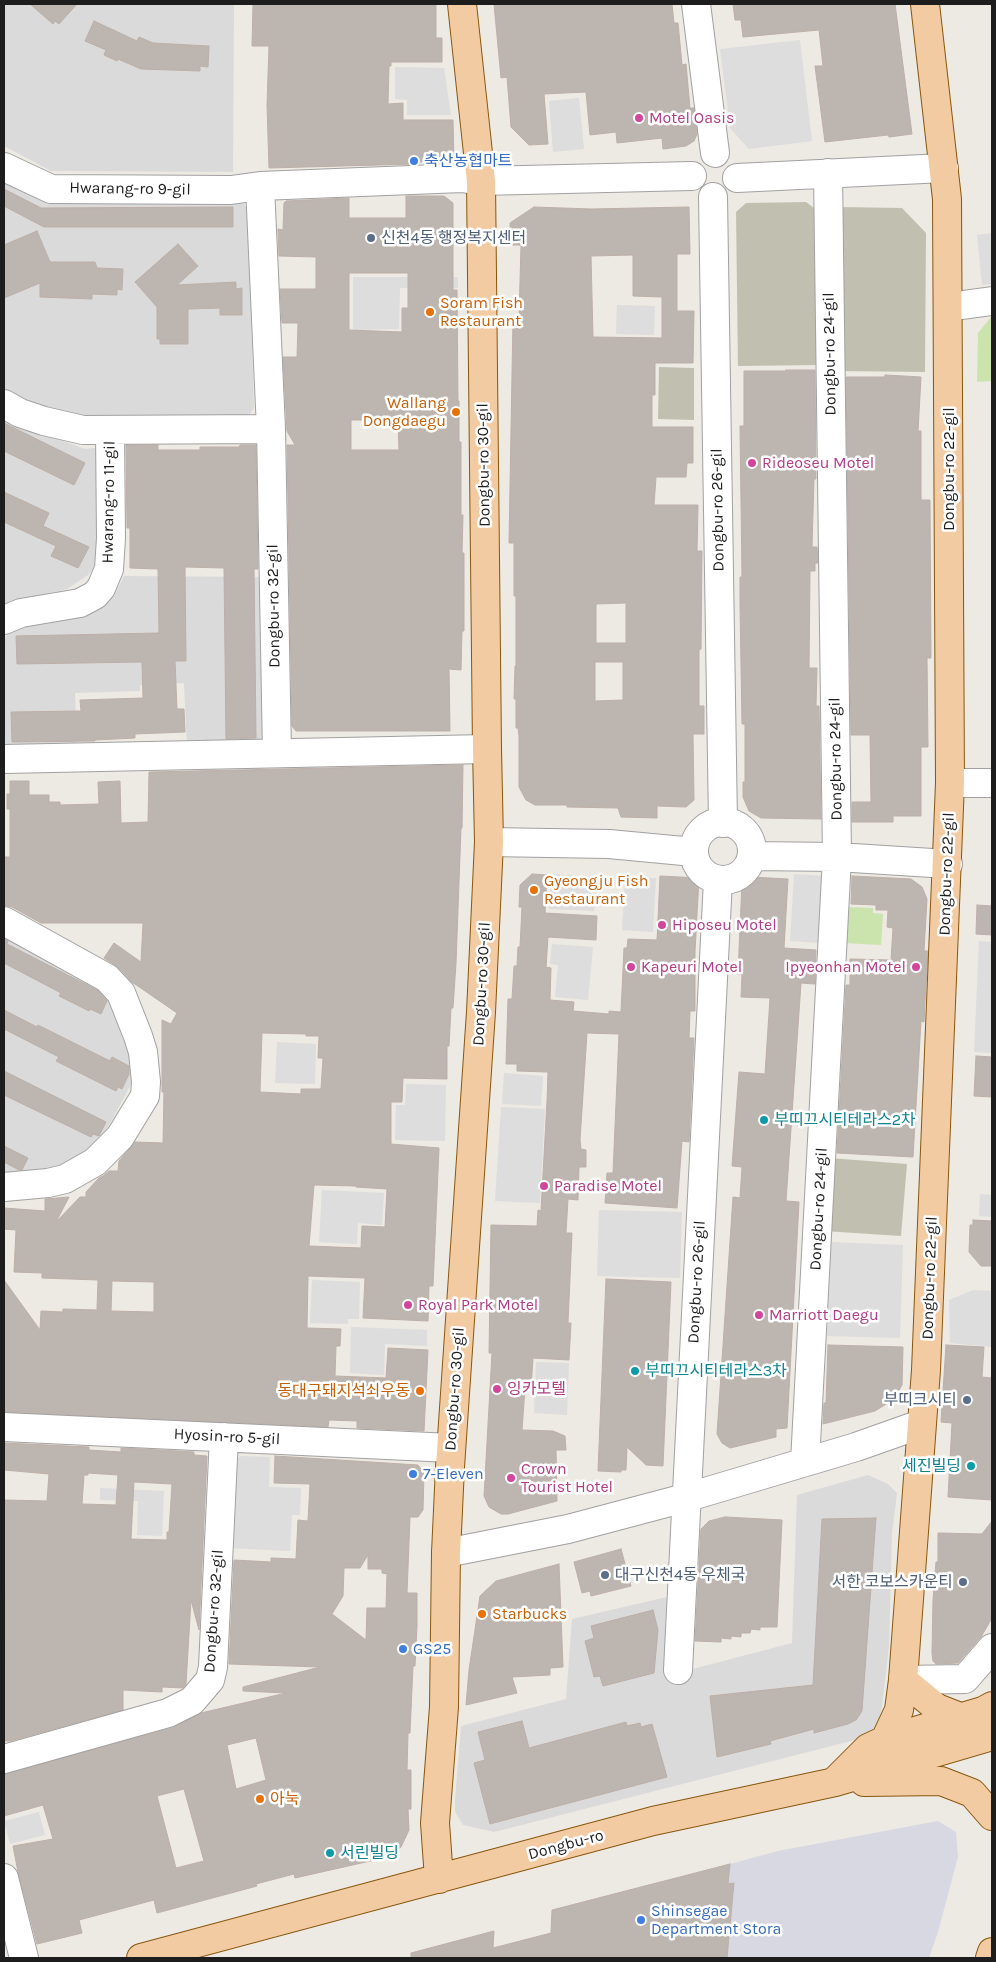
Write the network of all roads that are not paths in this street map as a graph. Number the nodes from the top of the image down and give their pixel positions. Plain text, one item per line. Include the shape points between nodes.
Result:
1 (462, 4) edge
2 (696, 4) edge
3 (926, 4) edge
4 (715, 153) junction
5 (4, 167) edge
6 (944, 168) junction
7 (828, 173) junction
8 (692, 176) junction
9 (737, 178) junction
10 (481, 180) junction
11 (260, 186) junction
12 (713, 197) junction
13 (992, 301) edge
14 (948, 307) junction
15 (4, 404) edge
16 (271, 429) junction
17 (110, 430) junction
18 (4, 620) edge
19 (487, 749) junction
20 (277, 753) junction
21 (4, 759) edge
22 (950, 783) junction
23 (992, 783) edge
24 (723, 822) junction
25 (490, 842) junction
26 (694, 852) junction
27 (752, 856) junction
28 (837, 857) junction
29 (948, 864) junction
30 (718, 880) junction
31 (4, 921) edge
32 (4, 1187) edge
33 (921, 1424) junction
34 (4, 1427) edge
35 (224, 1437) junction
36 (451, 1448) junction
37 (805, 1462) junction
38 (685, 1498) junction
39 (446, 1553) junction
40 (992, 1648) edge
41 (678, 1670) dead end
42 (965, 1679) junction
43 (903, 1680) junction
44 (992, 1706) edge
45 (964, 1717) junction
46 (992, 1736) edge
47 (885, 1740) junction
48 (4, 1759) edge
49 (835, 1782) junction
50 (992, 1816) edge
51 (4, 1878) edge
52 (439, 1879) junction
53 (992, 1952) edge
54 (24, 1958) edge
55 (141, 1958) edge
56 (990, 1958) edge

1 - 10 main road, Dongbu-ro 30-gil
2 - 4 street
3 - 6 main road, Dongbu-ro 22-gil
4 - 8 street via 701,158
4 - 9 street via 729,158 737,171
5 - 11 street, Hwarang-ro 9-gil via 52,189 232,190
6 - 7 street
6 - 14 main road, Dongbu-ro 22-gil
7 - 9 street
7 - 28 street, Dongbu-ro 24-gil
8 - 10 street
8 - 12 street via 697,189
9 - 12 street via 730,192
10 - 11 street via 462,178
10 - 19 main road, Dongbu-ro 30-gil
11 - 16 street, Dongbu-ro 32-gil
12 - 24 street, Dongbu-ro 26-gil
13 - 14 street
14 - 22 main road, Dongbu-ro 22-gil
15 - 17 street, Hwarang-ro 11-gil via 44,421 83,430
16 - 17 street, Hwarang-ro 11-gil
16 - 20 street, Dongbu-ro 32-gil
17 - 18 street, Hwarang-ro 11-gil via 111,538 109,569 101,588 80,603 22,613
19 - 20 street
19 - 25 main road, Dongbu-ro 30-gil
20 - 21 street
22 - 23 street
22 - 29 main road, Dongbu-ro 22-gil
24 - 26 street via 705,829 695,844
24 - 27 street via 744,832 749,839
25 - 26 street via 609,844
25 - 36 main road, Dongbu-ro 30-gil
26 - 30 street via 701,870
27 - 28 street
27 - 30 street via 744,872 727,880
28 - 29 street
28 - 37 street, Dongbu-ro 24-gil
29 - 33 main road, Dongbu-ro 22-gil
30 - 38 street, Dongbu-ro 26-gil
31 - 32 street via 107,978 121,994 138,1036 146,1082 145,1096 120,1137 95,1162 65,1179
33 - 37 street
33 - 43 main road, Dongbu-ro 22-gil
34 - 35 street, Hyosin-ro 5-gil
35 - 36 street, Hyosin-ro 5-gil
35 - 48 street, Dongbu-ro 32-gil via 210,1680 192,1701 168,1713
36 - 39 main road, Dongbu-ro 30-gil
37 - 38 street
38 - 39 street via 568,1529
38 - 41 street, Dongbu-ro 26-gil
39 - 52 main road, Dongbu-ro 30-gil via 444,1708 435,1823
40 - 42 street
42 - 43 street
42 - 45 street
43 - 45 main road via 936,1708
43 - 47 main road, Dongbu-ro 22-gil via 899,1710
44 - 45 main road
45 - 47 main road
46 - 49 main road, Dongbu-ro
47 - 49 main road via 868,1748
49 - 50 main road via 941,1781 972,1793
49 - 52 main road, Dongbu-ro via 653,1821
51 - 54 street
52 - 55 main road, Dongbu-ro
53 - 56 main road

